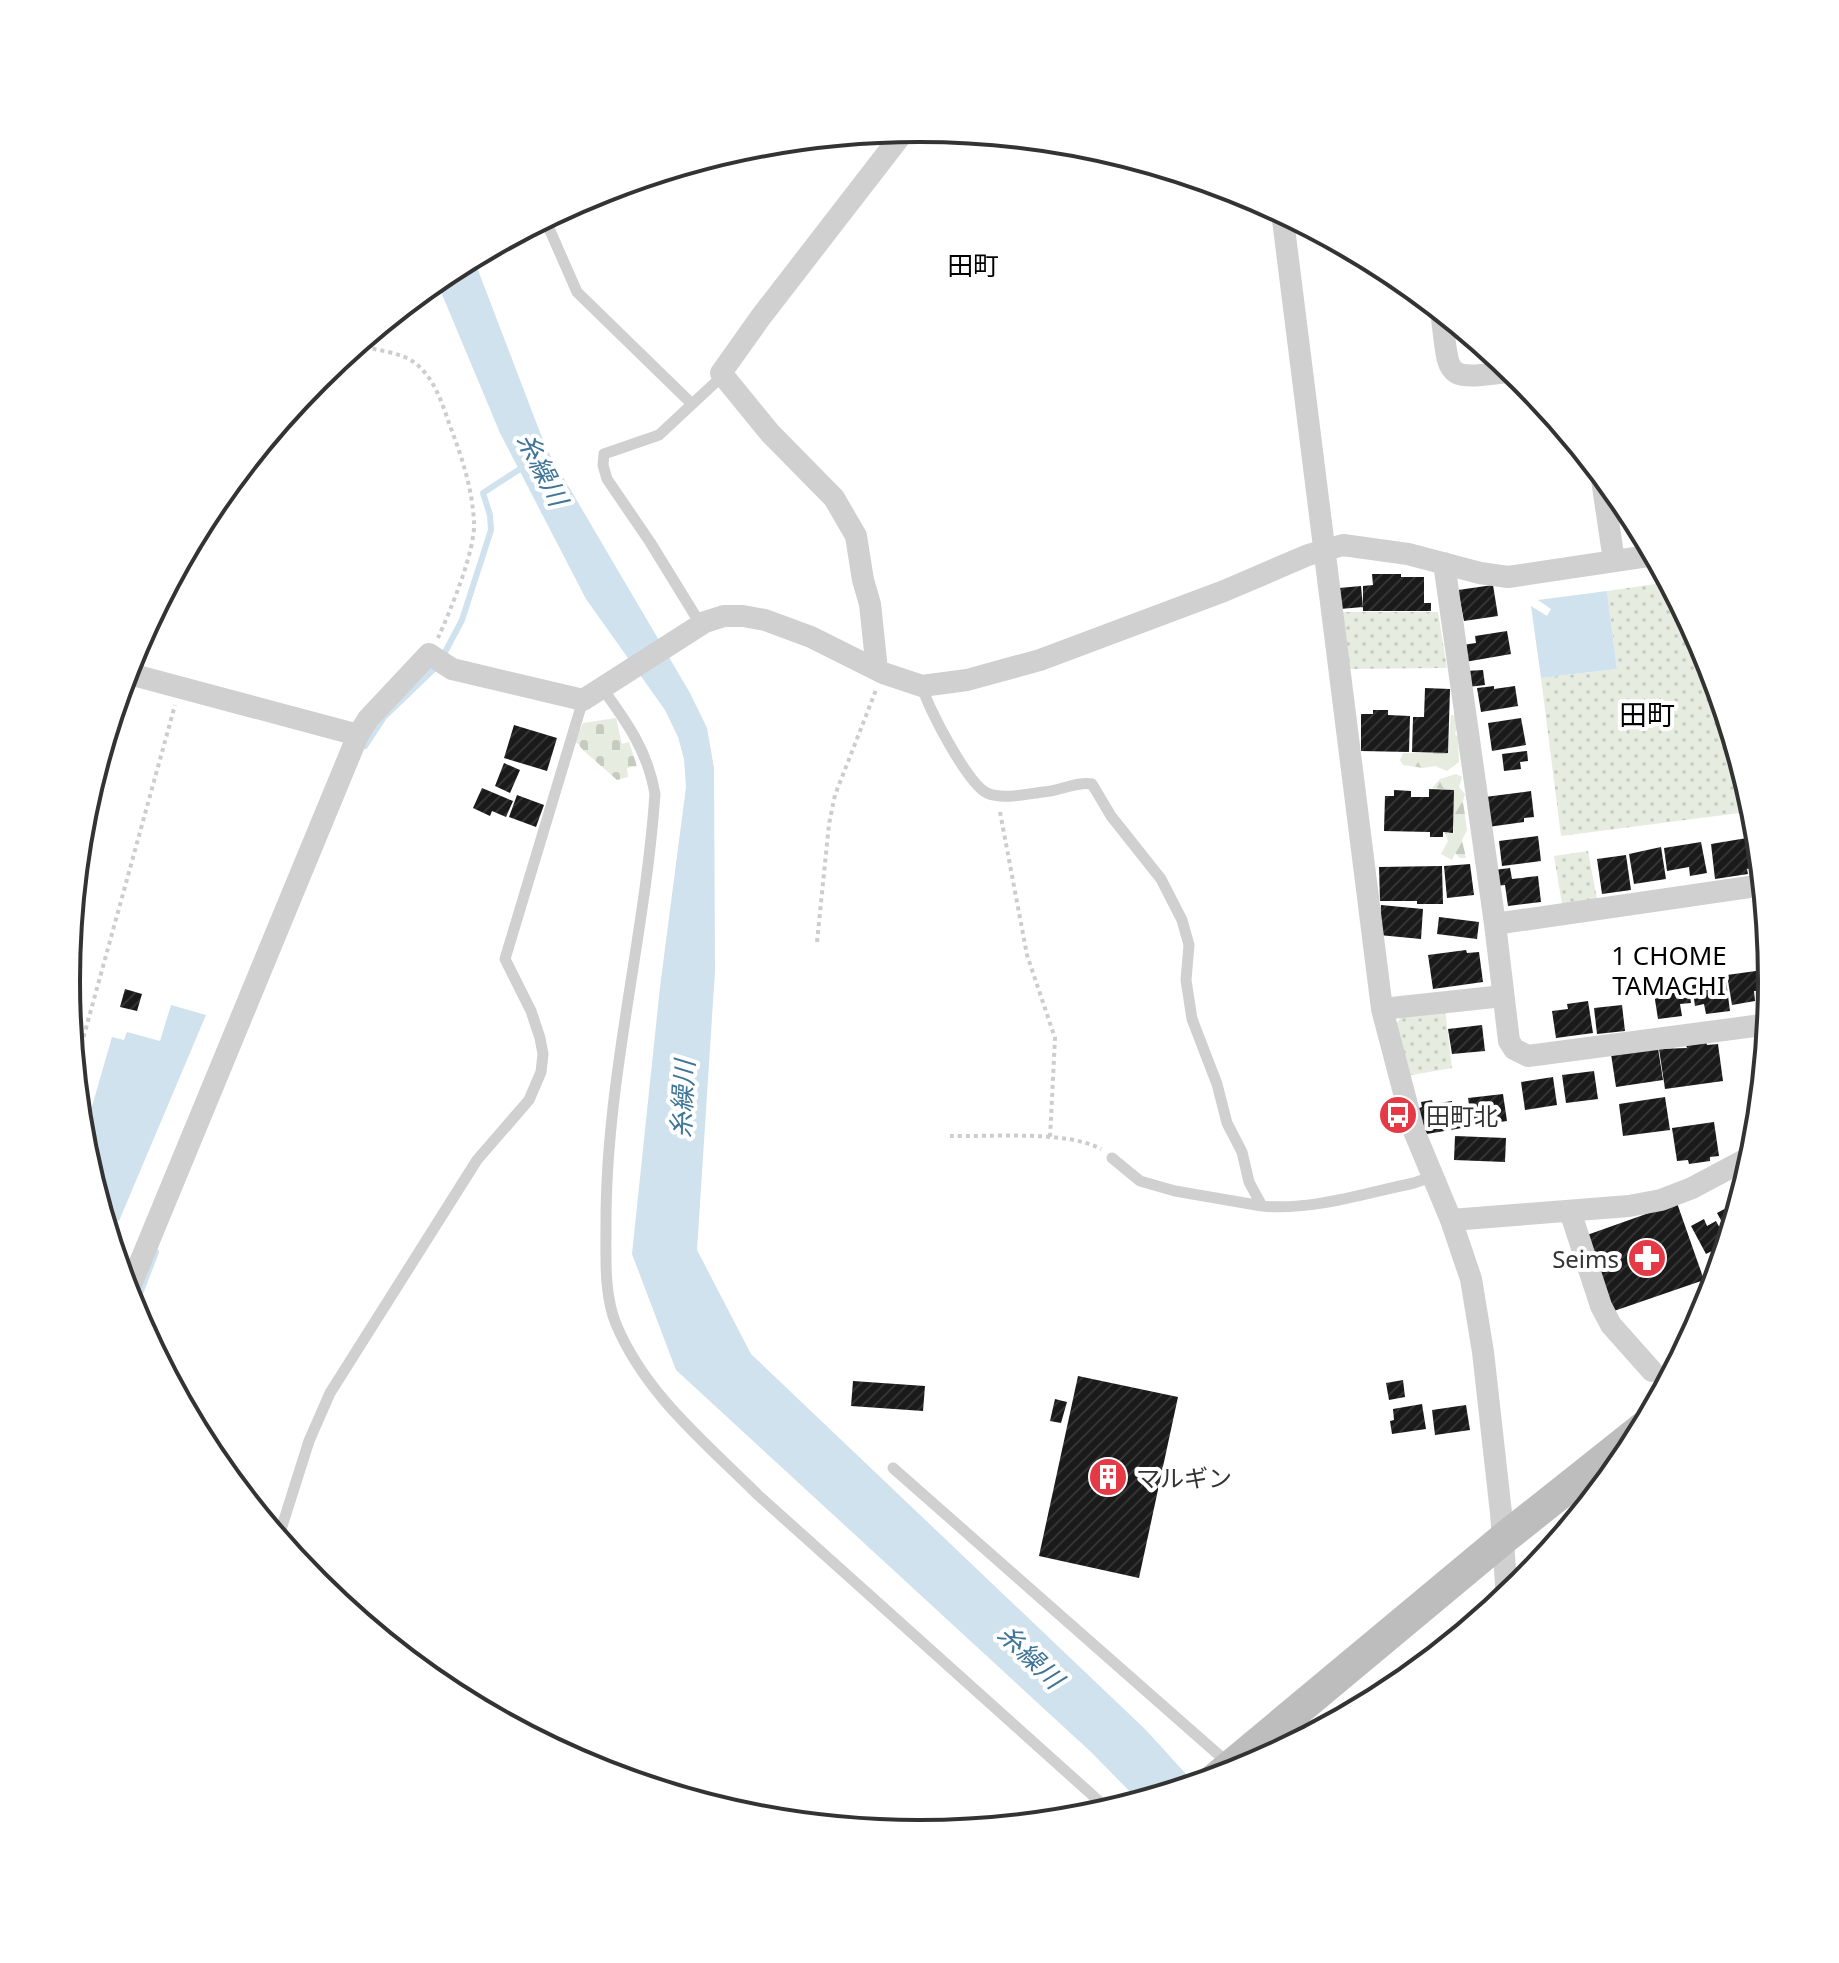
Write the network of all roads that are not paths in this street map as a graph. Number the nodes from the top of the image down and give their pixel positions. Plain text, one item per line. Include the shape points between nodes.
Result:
1 (895, 143) edge
2 (1284, 226) edge
3 (549, 228) edge
4 (1443, 325) edge
5 (721, 373) junction
6 (1498, 373) edge
7 (692, 404) junction
8 (1604, 496) edge
9 (1323, 550) junction
10 (1644, 557) edge
11 (1614, 561) junction
12 (1444, 563) junction
13 (696, 628) junction
14 (880, 672) junction
15 (138, 676) edge
16 (922, 686) junction
17 (598, 691) junction
18 (358, 735) junction
19 (1753, 886) edge
20 (1495, 924) junction
21 (1503, 996) junction
22 (1382, 1009) junction
23 (1757, 1026) edge
24 (1112, 1158) road end
25 (1739, 1163) edge
26 (1431, 1177) junction
27 (1262, 1206) junction
28 (1570, 1211) junction
29 (1451, 1220) junction
30 (134, 1276) edge
31 (1652, 1371) dead end
32 (1618, 1447) edge
33 (893, 1468) dead end
34 (282, 1527) edge
35 (1503, 1539) junction
36 (1505, 1582) edge
37 (1244, 1756) edge
38 (1216, 1766) edge
39 (1099, 1801) edge

1 - 5 street
2 - 9 street
3 - 7 lane via 577,292
4 - 6 street via 1452,371 1472,377
5 - 7 lane
5 - 14 street via 834,498 856,536
7 - 13 lane via 659,435 604,454 603,465
8 - 11 street
9 - 12 street via 1343,545
9 - 16 street via 1040,660
9 - 22 street
10 - 11 street
11 - 12 street via 1508,577
12 - 20 street
13 - 14 street via 724,616 765,620
13 - 17 street
14 - 16 street
15 - 18 street
16 - 27 lane via 926,701 982,790 998,796 1092,784 1161,879 1189,945 1186,980 1192,1019
17 - 18 street via 553,695 438,660 368,719
17 - 34 lane via 505,959 540,1038 541,1072 529,1100 477,1160 330,1393
17 - 39 lane via 629,725 645,754 655,794 609,1148 606,1260 615,1322 657,1395 758,1495
18 - 30 street
19 - 20 street
20 - 21 street
21 - 22 street
21 - 23 street via 1509,1041 1528,1056
22 - 26 street
24 - 27 lane via 1140,1181
25 - 28 street via 1661,1200
26 - 27 lane via 1302,1206
26 - 29 street
28 - 29 street
28 - 31 street via 1601,1306
29 - 35 street via 1480,1323
32 - 35 main road
33 - 38 lane
35 - 36 street
35 - 37 main road

